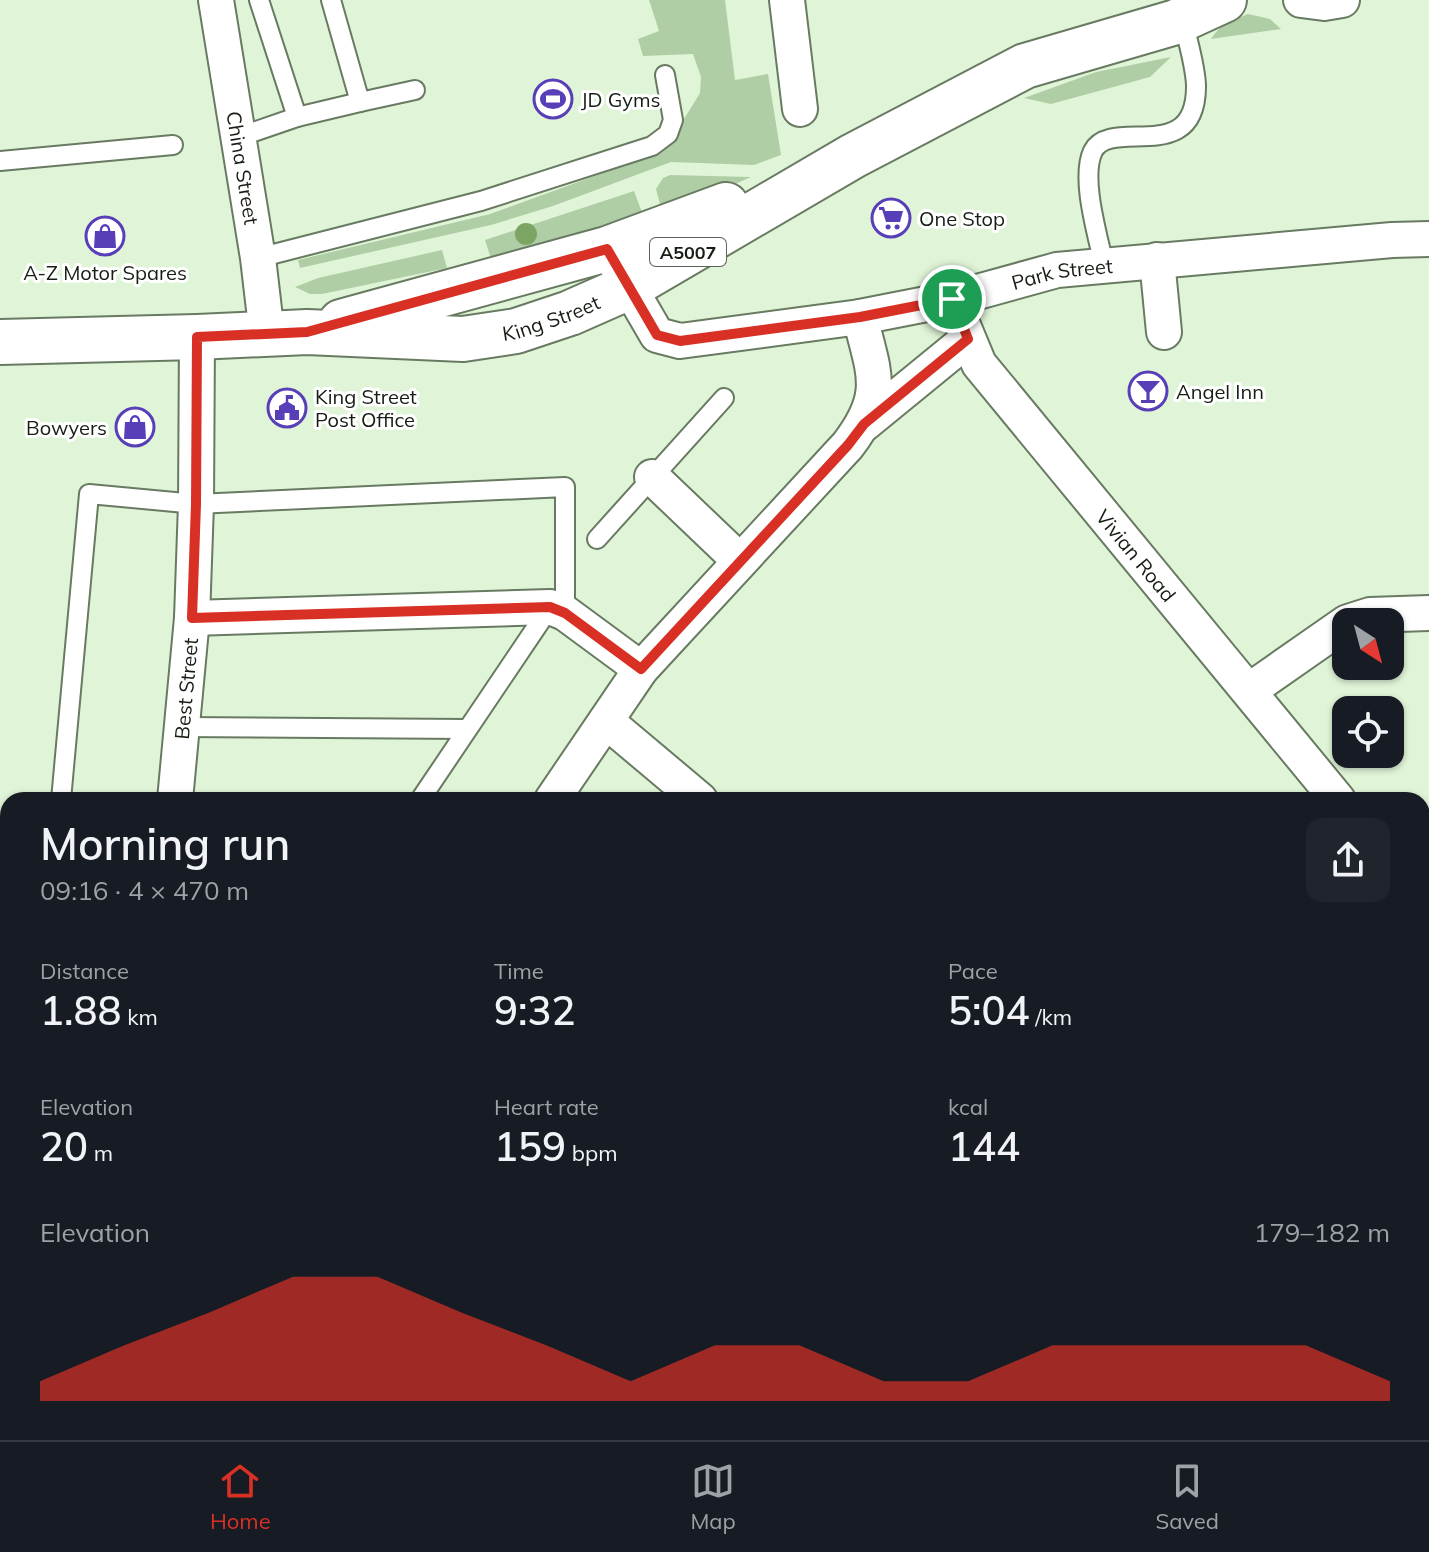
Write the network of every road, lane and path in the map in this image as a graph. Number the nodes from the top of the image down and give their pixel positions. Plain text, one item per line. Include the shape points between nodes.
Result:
1 (216, 0) edge
2 (259, 0) edge
3 (331, 0) edge
4 (787, 0) edge
5 (1224, 0) edge
6 (1301, 0) edge
7 (1342, 0) edge
8 (1179, 9) edge
9 (665, 75) dead end
10 (415, 90) dead end
11 (360, 102) junction
12 (800, 109) dead end
13 (297, 117) junction
14 (239, 137) junction
15 (173, 145) dead end
16 (853, 156) junction
17 (0, 161) edge
18 (1429, 239) edge
19 (607, 249) junction
20 (258, 258) junction
21 (1157, 260) junction
22 (1104, 265) junction
23 (629, 287) junction
24 (952, 299) junction
25 (860, 317) junction
26 (1164, 332) dead end
27 (287, 333) junction
28 (197, 337) junction
29 (968, 339) junction
30 (0, 342) edge
31 (724, 398) dead end
32 (864, 424) junction
33 (652, 477) junction
34 (196, 504) junction
35 (597, 539) dead end
36 (740, 561) junction
37 (557, 610) junction
38 (1429, 613) edge
39 (1404, 614) edge
40 (192, 618) junction
41 (1332, 633) edge
42 (641, 669) junction
43 (1250, 690) junction
44 (606, 721) junction
45 (181, 727) junction
46 (467, 729) junction
47 (62, 792) edge
48 (176, 792) edge
49 (425, 792) edge
50 (557, 792) edge
51 (690, 792) edge
52 (1332, 792) edge

1 - 14 street, China Street
2 - 13 lane
3 - 11 lane
4 - 12 street
5 - 8 main road, King Street / A5007
6 - 7 street
8 - 16 main road, King Street / A5007 via 1123,35 1025,66
8 - 22 lane via 1196,84 1194,106 1182,127 1170,134 1105,140 1094,148 1089,165
9 - 20 lane via 673,120 668,134 652,146 481,201
10 - 11 lane
11 - 13 lane
13 - 14 lane
14 - 20 street, China Street
15 - 17 lane
16 - 19 main road, King Street / A5007
16 - 23 main road, King Street / A5007
18 - 21 street, Park Street
19 - 23 street, Park Street
19 - 27 main road, King Street / A5007
20 - 27 street, China Street
21 - 22 street, Park Street
21 - 26 street
22 - 24 street, Park Street via 1057,270
23 - 25 street, Park Street via 657,335 680,341
23 - 27 main road, King Street / A5007 via 516,331 463,339
24 - 25 street, Park Street
24 - 29 street, Vivian Road
25 - 32 street via 875,389
27 - 28 main road, King Street / A5007
28 - 30 main road, King Street / A5007
28 - 34 street, Best Street
29 - 32 street
29 - 43 street, Vivian Road via 979,364
31 - 33 lane
32 - 36 street
33 - 35 lane
33 - 36 street
34 - 37 lane via 565,487
34 - 40 street, Best Street
34 - 47 lane via 89,494
36 - 42 street
37 - 40 street
37 - 42 street
37 - 46 lane
38 - 39 street
40 - 45 street, Best Street
41 - 43 street
42 - 44 street
43 - 52 street, Vivian Road
44 - 50 street
44 - 51 street
45 - 46 lane
45 - 48 street, Best Street
46 - 49 lane

